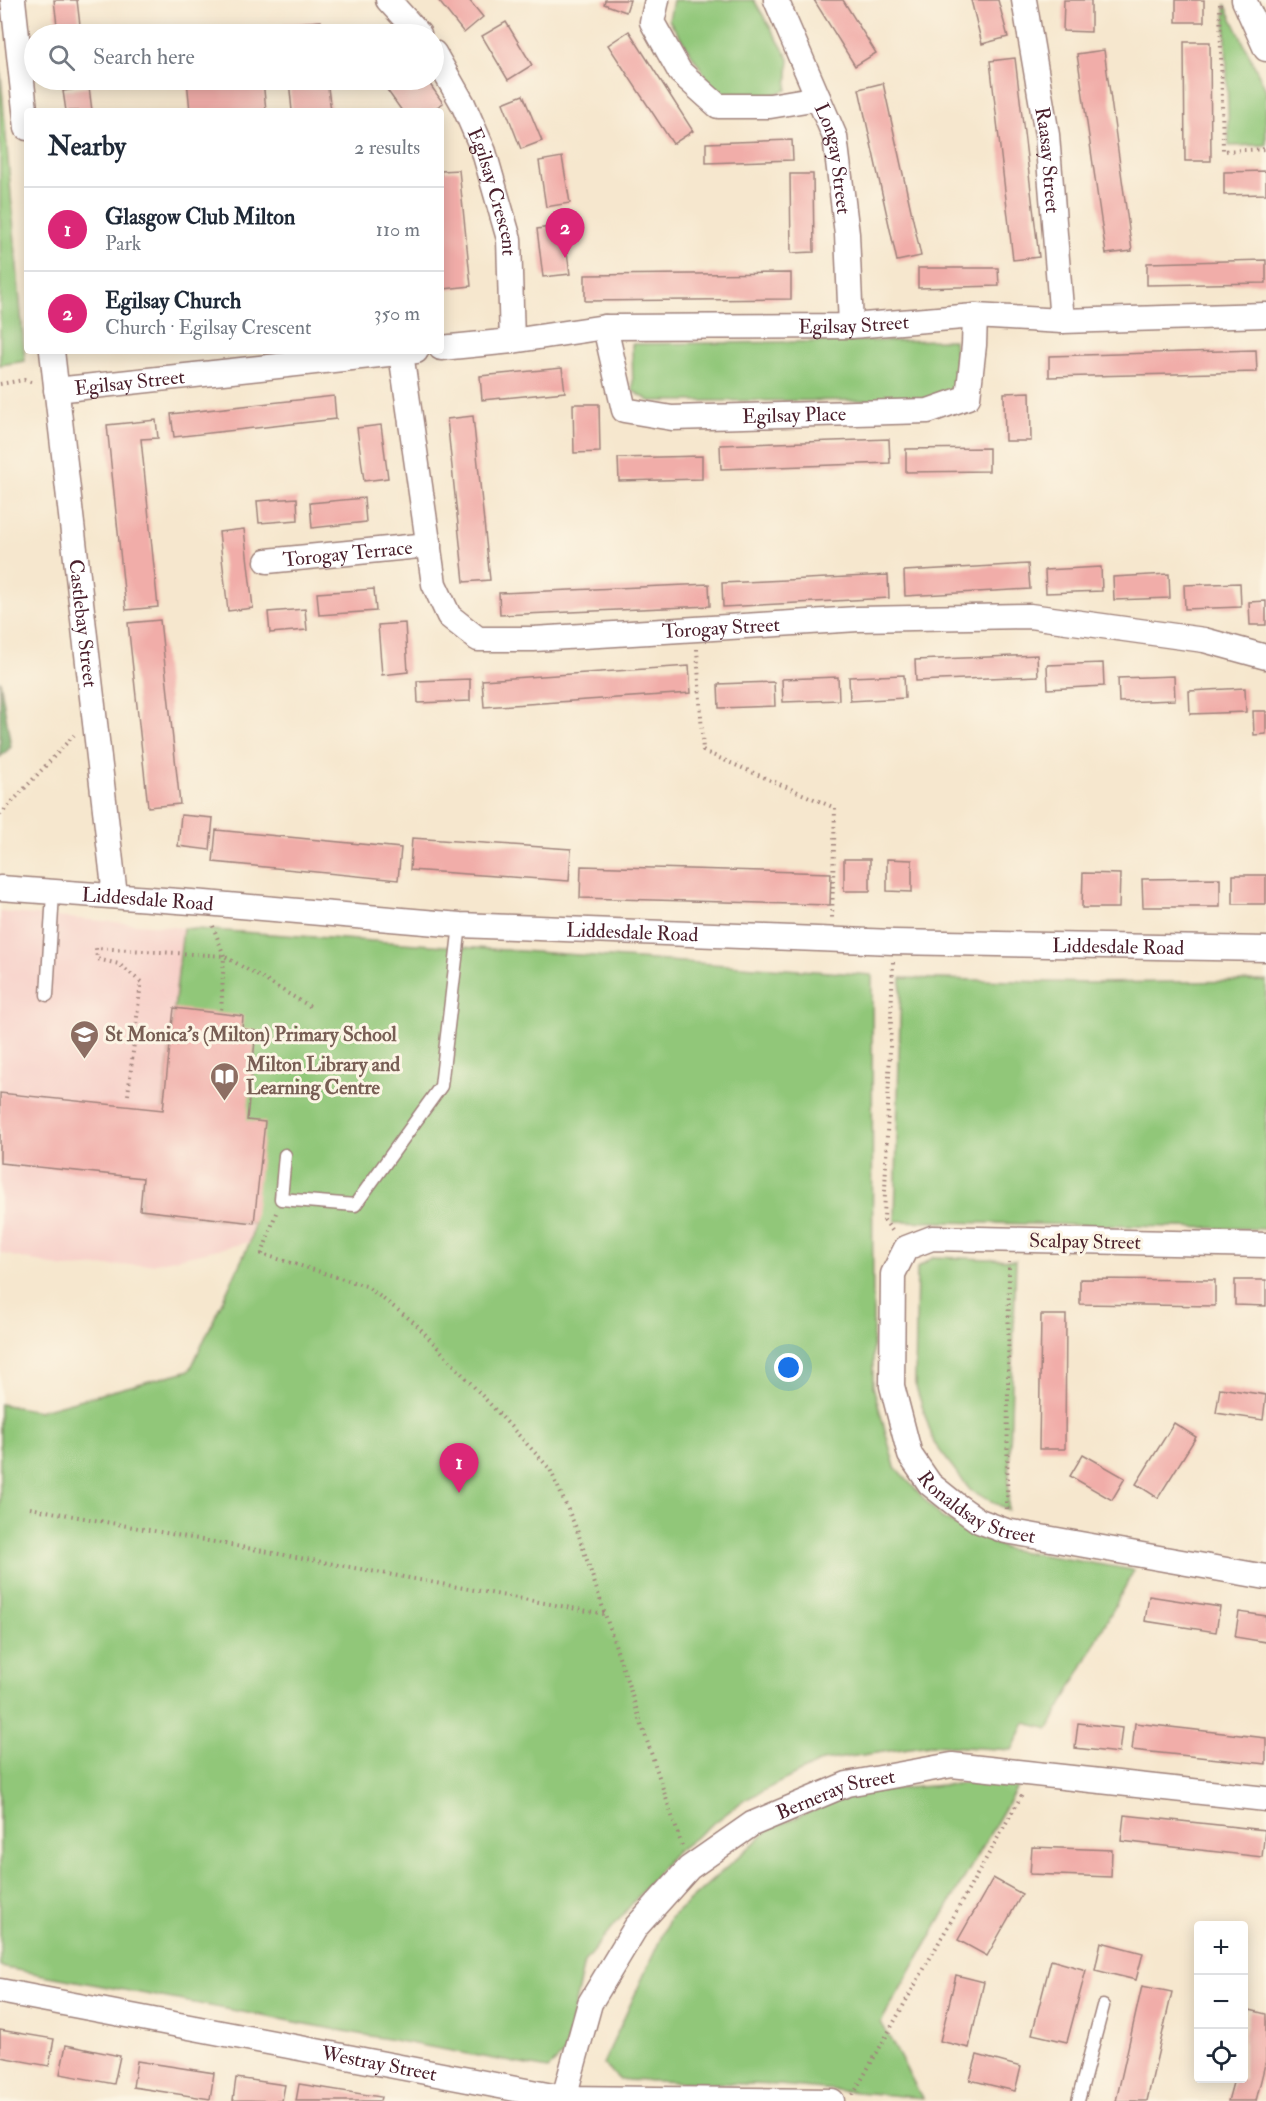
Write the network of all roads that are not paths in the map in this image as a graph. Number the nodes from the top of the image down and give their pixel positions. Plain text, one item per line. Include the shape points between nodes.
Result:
1 (13, 0) edge
2 (388, 0) edge
3 (657, 0) edge
4 (776, 0) edge
5 (1024, 0) edge
6 (1244, 0) edge
7 (410, 24) edge
8 (1266, 49) edge
9 (444, 69) edge
10 (818, 98) junction
11 (25, 108) edge
12 (1266, 315) edge
13 (975, 316) junction
14 (1062, 321) junction
15 (850, 326) junction
16 (605, 327) junction
17 (512, 341) junction
18 (444, 348) edge
19 (52, 354) edge
20 (371, 354) edge
21 (409, 354) edge
22 (296, 358) edge
23 (56, 390) junction
24 (429, 545) junction
25 (267, 561) dead end
26 (1266, 657) edge
27 (0, 888) edge
28 (53, 892) junction
29 (115, 896) junction
30 (460, 924) junction
31 (1266, 949) edge
32 (47, 994) dead end
33 (285, 1155) dead end
34 (1266, 1245) edge
35 (906, 1248) joint
36 (1266, 1577) edge
37 (1266, 1799) edge
38 (0, 1991) edge
39 (1103, 2006) dead end
40 (563, 2099) edge
41 (832, 2101) edge
42 (1078, 2101) edge

1 - 11 street
2 - 7 street
3 - 10 street via 652,22 680,72 718,106 770,106
4 - 10 street, Longay Street
5 - 14 street, Raasay Street via 1047,135
6 - 8 street
9 - 17 street, Egilsay Crescent via 480,142 509,239
10 - 15 street, Longay Street via 835,137 847,234
12 - 14 street, Egilsay Street
13 - 14 street, Egilsay Street
13 - 15 street, Egilsay Street
13 - 16 street, Egilsay Place via 968,397 928,411 672,418 624,410
15 - 16 street, Egilsay Street
16 - 17 street, Egilsay Street
17 - 18 street, Egilsay Street
19 - 23 street, Castlebay Street
20 - 22 street, Egilsay Street
21 - 24 street, Torogay Street
22 - 23 street, Egilsay Street
23 - 29 street, Castlebay Street
24 - 25 street, Torogay Terrace
24 - 26 street, Torogay Street via 434,584 449,616 478,639 858,619 1030,616 1204,640
27 - 28 street, Liddesdale Road
28 - 29 street, Liddesdale Road
28 - 32 lane
29 - 30 street, Liddesdale Road
30 - 31 street, Liddesdale Road via 894,942
30 - 33 lane via 441,1086 355,1205 281,1199
34 - 35 street, Scalpay Street via 932,1238
35 - 36 street, Ronaldsay Street via 893,1274 892,1386 910,1455 930,1484 979,1521 1006,1531
37 - 40 street, Berneray Street via 952,1765 847,1784 753,1824 689,1868 636,1927 590,2003
38 - 40 street, Westray Street
39 - 42 lane
40 - 41 street, Westray Street

